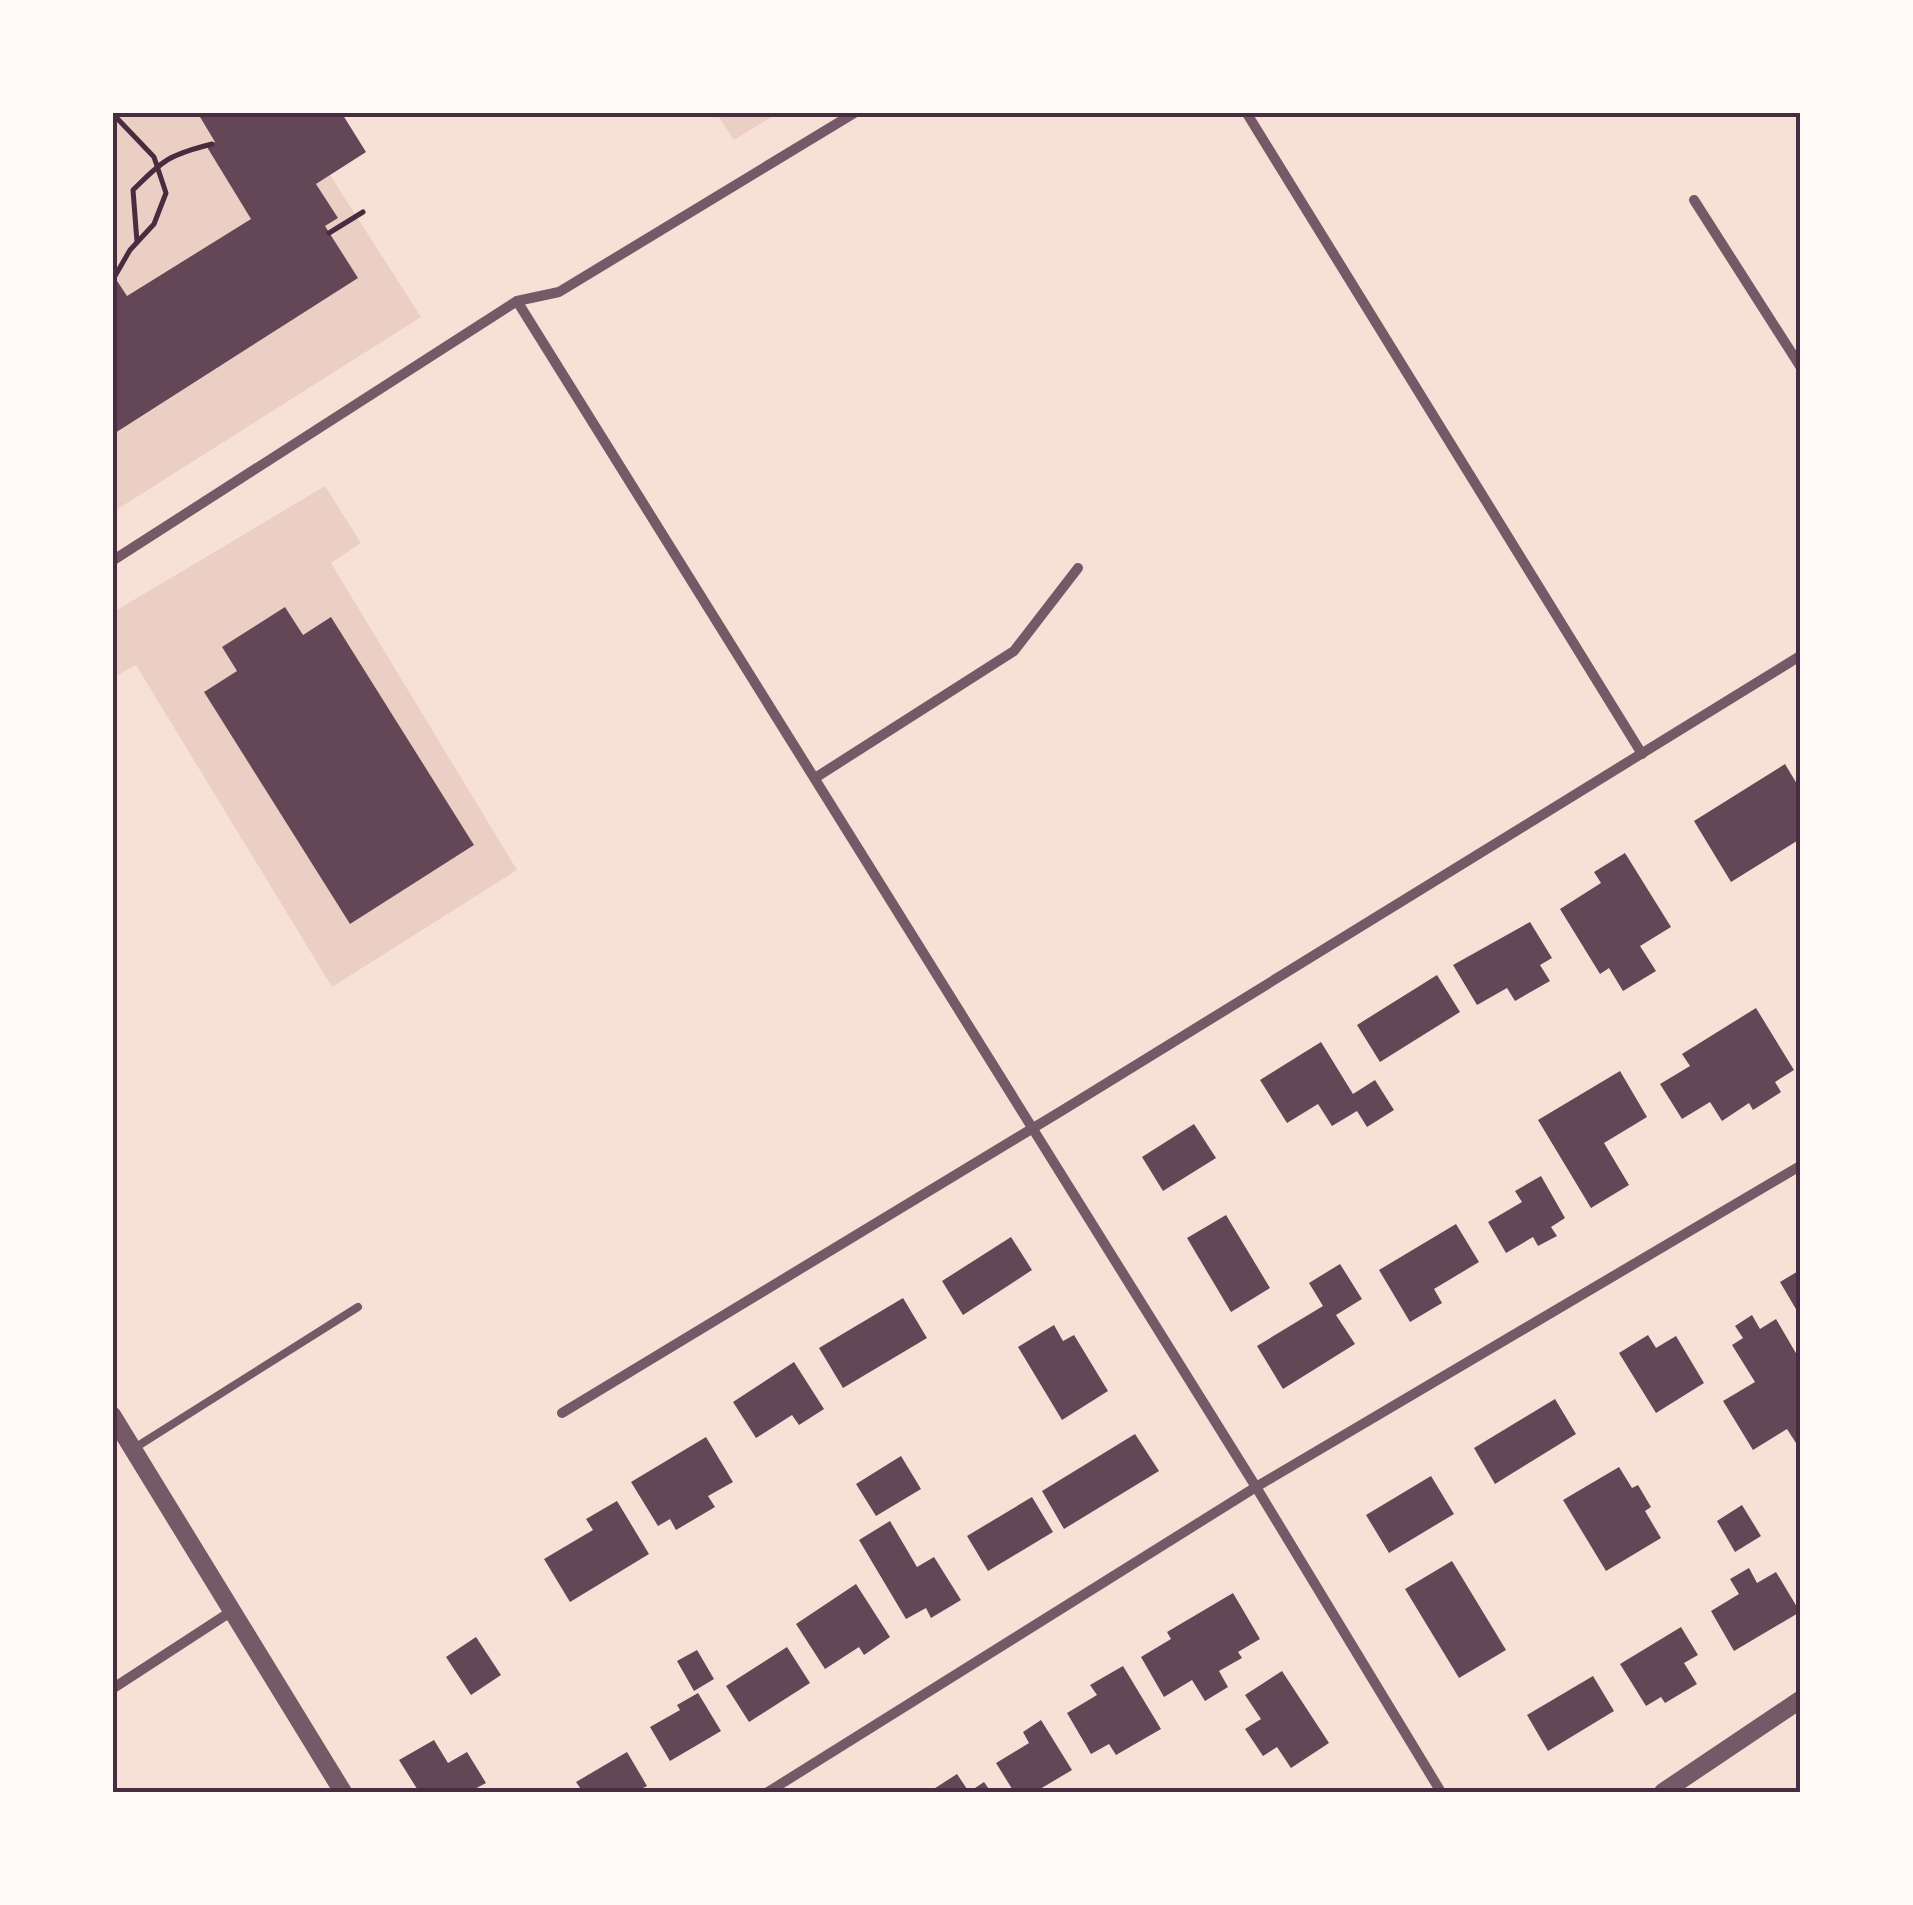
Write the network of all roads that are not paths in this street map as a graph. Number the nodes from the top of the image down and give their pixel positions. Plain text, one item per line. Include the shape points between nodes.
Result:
1 (856, 112) edge
2 (1246, 112) edge
3 (1694, 200) dead end
4 (517, 301) junction
5 (1800, 366) edge
6 (112, 561) edge
7 (1078, 568) dead end
8 (1800, 656) edge
9 (1642, 754) junction
10 (814, 778) junction
11 (1033, 1129) junction
12 (1800, 1166) edge
13 (358, 1307) dead end
14 (562, 1413) dead end
15 (112, 1415) edge
16 (133, 1448) junction
17 (1256, 1487) junction
18 (232, 1611) junction
19 (112, 1689) edge
20 (1800, 1700) edge
21 (343, 1792) edge
22 (768, 1792) edge
23 (1441, 1792) edge
24 (1662, 1792) edge

1 - 4 street via 559,292
2 - 9 street
3 - 5 street
4 - 6 street
4 - 10 street
7 - 10 street via 1014,651
8 - 9 street
9 - 11 street
10 - 11 street
11 - 14 street
11 - 17 street
12 - 17 street
13 - 16 lane
15 - 16 street
16 - 18 street
17 - 22 street
17 - 23 street
18 - 19 street
18 - 21 street
20 - 24 street

